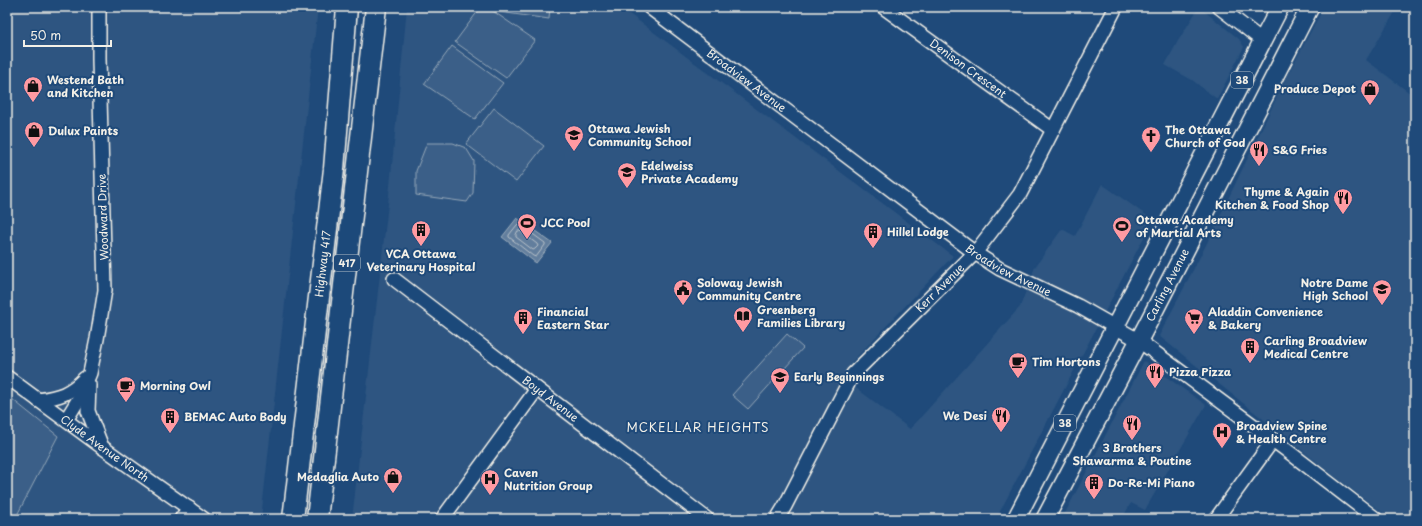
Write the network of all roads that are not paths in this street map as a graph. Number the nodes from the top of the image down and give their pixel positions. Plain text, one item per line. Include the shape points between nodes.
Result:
1 (99, 7) edge
2 (347, 7) edge
3 (376, 7) edge
4 (649, 7) edge
5 (883, 7) edge
6 (1116, 7) edge
7 (1218, 7) edge
8 (1280, 7) edge
9 (1310, 7) edge
10 (1263, 41) junction
11 (1053, 130) junction
12 (975, 253) junction
13 (394, 279) dead end
14 (1115, 327) junction
15 (1138, 340) junction
16 (90, 373) junction
17 (7, 377) edge
18 (537, 389) junction
19 (38, 400) junction
20 (66, 420) junction
21 (1273, 440) junction
22 (102, 447) junction
23 (189, 508) junction
24 (447, 517) edge
25 (181, 519) edge
26 (204, 519) edge
27 (293, 519) edge
28 (318, 519) edge
29 (707, 519) edge
30 (777, 519) edge
31 (1016, 519) edge
32 (1045, 519) edge
33 (1216, 519) edge
34 (1376, 519) edge

1 - 16 street, Woodward Drive via 105,290
2 - 27 highway, Highway 417 / 417 via 334,169
3 - 28 highway, 417
4 - 12 street, Broadview Avenue
5 - 11 street, Denison Crescent
6 - 11 street, Kerr Avenue
7 - 10 street
8 - 10 main road, 38
9 - 15 main road, Carling Avenue / 38
10 - 14 main road, 38
11 - 12 street, Kerr Avenue via 1020,194
12 - 14 street, Broadview Avenue via 1000,269 1078,306
12 - 30 street, Kerr Avenue via 853,374
13 - 18 street, Boyd Avenue
14 - 15 street, Broadview Avenue
14 - 31 main road, 38
15 - 21 street, Broadview Avenue
15 - 32 main road, Carling Avenue / 38
16 - 19 street via 76,388 65,394
16 - 20 street, Woodward Drive via 80,398
16 - 22 street via 88,411
17 - 19 street, Clyde Avenue North
18 - 24 street
18 - 29 street, Boyd Avenue
19 - 20 street, Clyde Avenue North
20 - 22 street, Clyde Avenue North
21 - 33 street
21 - 34 street, Broadview Avenue
22 - 23 street, Clyde Avenue North
23 - 25 street
23 - 26 street, Clyde Avenue North

